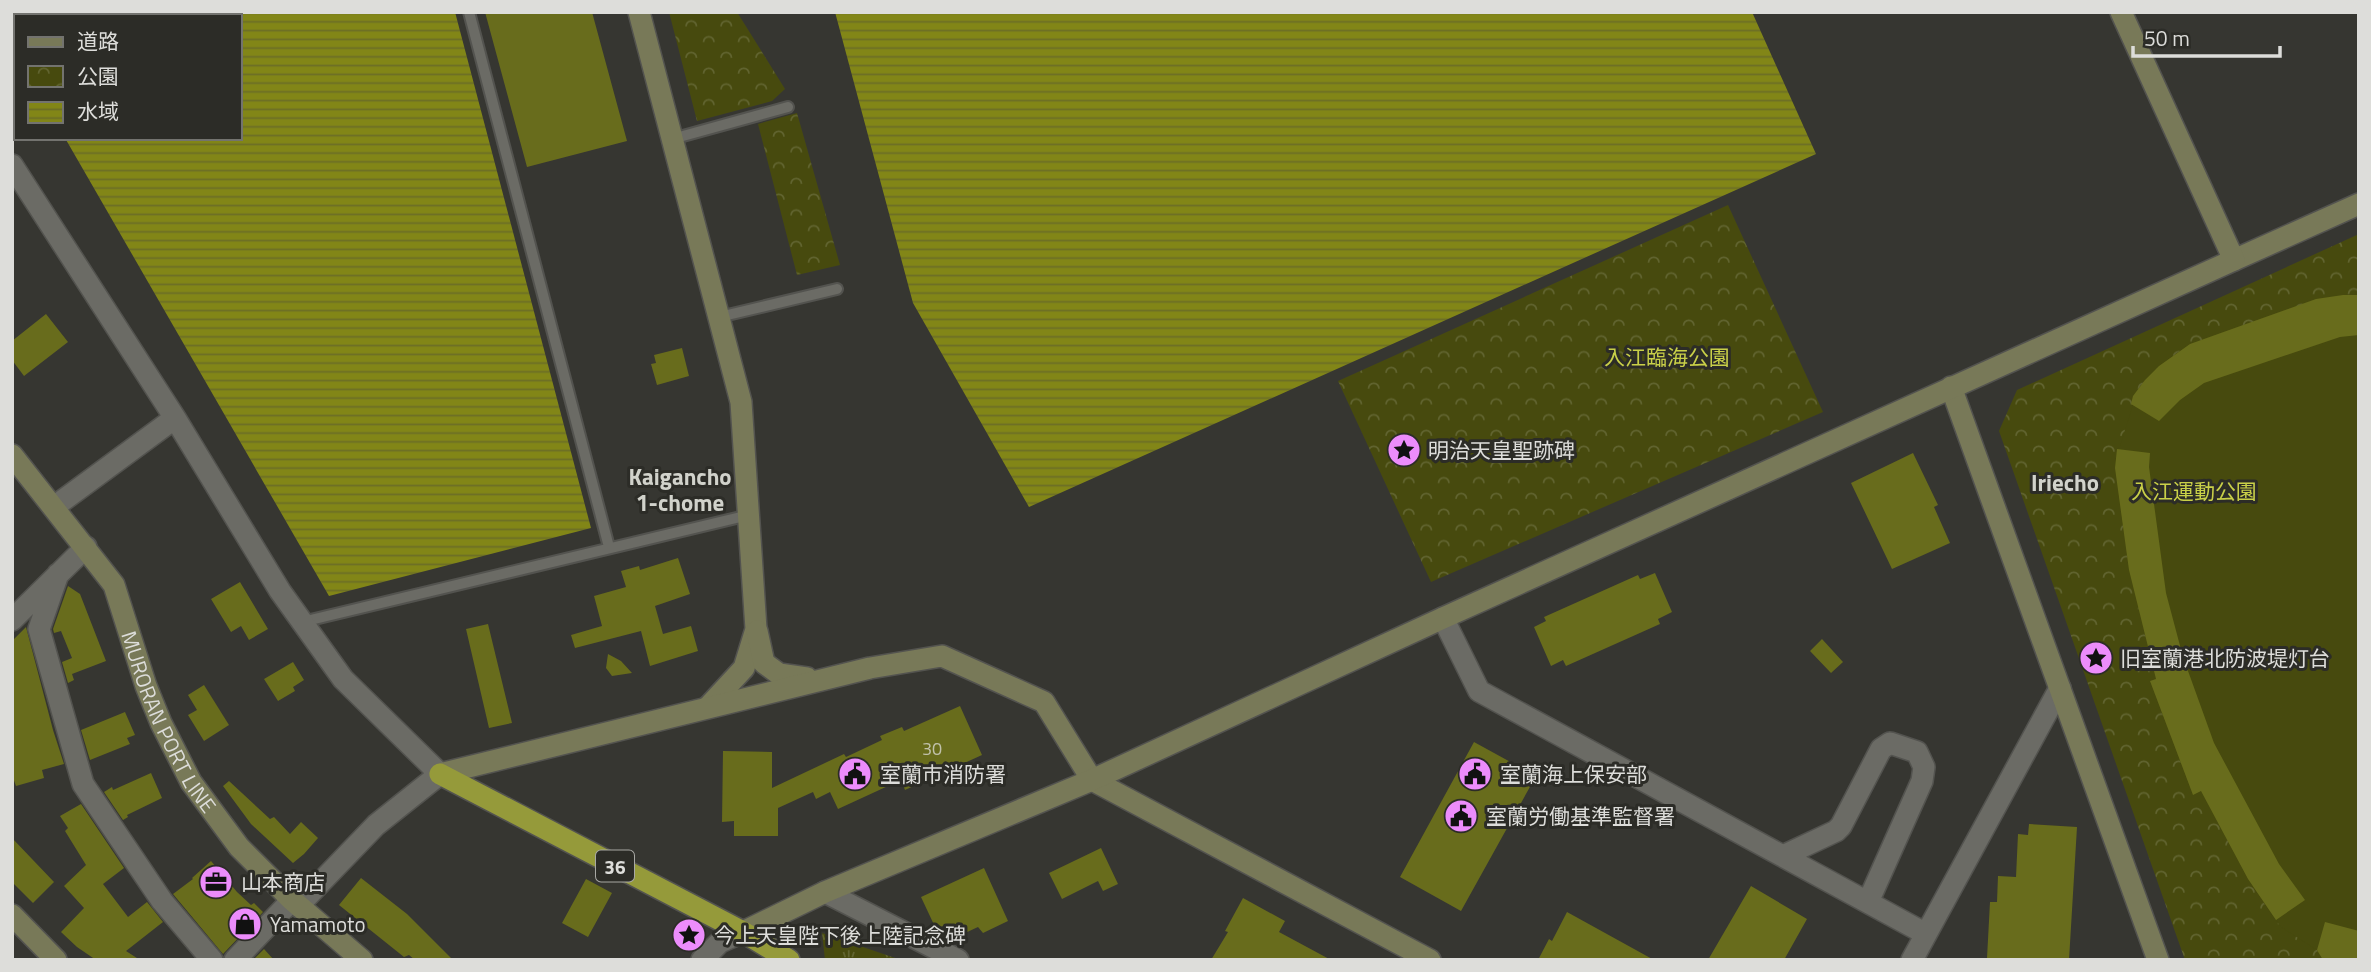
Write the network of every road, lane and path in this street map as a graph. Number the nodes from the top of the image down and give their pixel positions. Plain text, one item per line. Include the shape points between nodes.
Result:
1 (469, 12) edge
2 (639, 12) edge
3 (2120, 12) edge
4 (788, 107) dead end
5 (672, 139) junction
6 (12, 165) edge
7 (2359, 204) edge
8 (2234, 260) junction
9 (836, 289) dead end
10 (719, 317) junction
11 (1951, 387) junction
12 (175, 418) junction
13 (12, 455) edge
14 (54, 507) junction
15 (749, 515) junction
16 (86, 547) junction
17 (609, 548) junction
18 (58, 574) junction
19 (1443, 618) junction
20 (12, 620) edge
21 (302, 622) junction
22 (757, 629) junction
23 (820, 680) junction
24 (2060, 688) junction
25 (708, 707) junction
26 (440, 774) junction
27 (1092, 780) junction
28 (1783, 856) junction
29 (825, 892) junction
30 (1868, 902) junction
31 (295, 903) junction
32 (12, 915) edge
33 (743, 932) junction
34 (1926, 934) junction
35 (56, 960) edge
36 (212, 960) edge
37 (235, 960) edge
38 (362, 960) edge
39 (702, 960) edge
40 (789, 960) edge
41 (958, 960) edge
42 (1430, 960) edge
43 (1913, 960) edge
44 (2158, 960) edge

1 - 17 lane
2 - 5 street
3 - 8 street
4 - 5 lane
5 - 10 street
6 - 12 street
7 - 8 street
8 - 11 street
9 - 10 lane
10 - 15 street via 741,401
11 - 19 street
11 - 24 street
12 - 14 street
12 - 21 street
13 - 14 street, MURORAN PORT LINE
14 - 16 street, MURORAN PORT LINE
15 - 17 lane
15 - 22 street
16 - 18 street
16 - 31 street, MURORAN PORT LINE via 114,585 146,686 191,782 233,839
17 - 21 lane
18 - 20 street
18 - 36 street via 39,629 83,784 162,901
19 - 27 street
19 - 28 street via 1479,691
21 - 26 street via 343,678
22 - 23 street via 764,663 779,674
22 - 25 street via 744,668
23 - 25 street
23 - 27 street via 942,656 1044,702
24 - 34 street
24 - 44 street
25 - 26 street
26 - 31 street via 376,825
26 - 33 highway, 36
27 - 29 street
27 - 42 street
28 - 30 street
28 - 30 street via 1841,826 1881,748 1890,743 1917,752 1924,767 1922,781
29 - 33 street
29 - 41 street
30 - 34 street
31 - 37 street
31 - 38 street, MURORAN PORT LINE
32 - 35 street
33 - 39 street via 720,942
33 - 40 highway, 36
34 - 43 street

